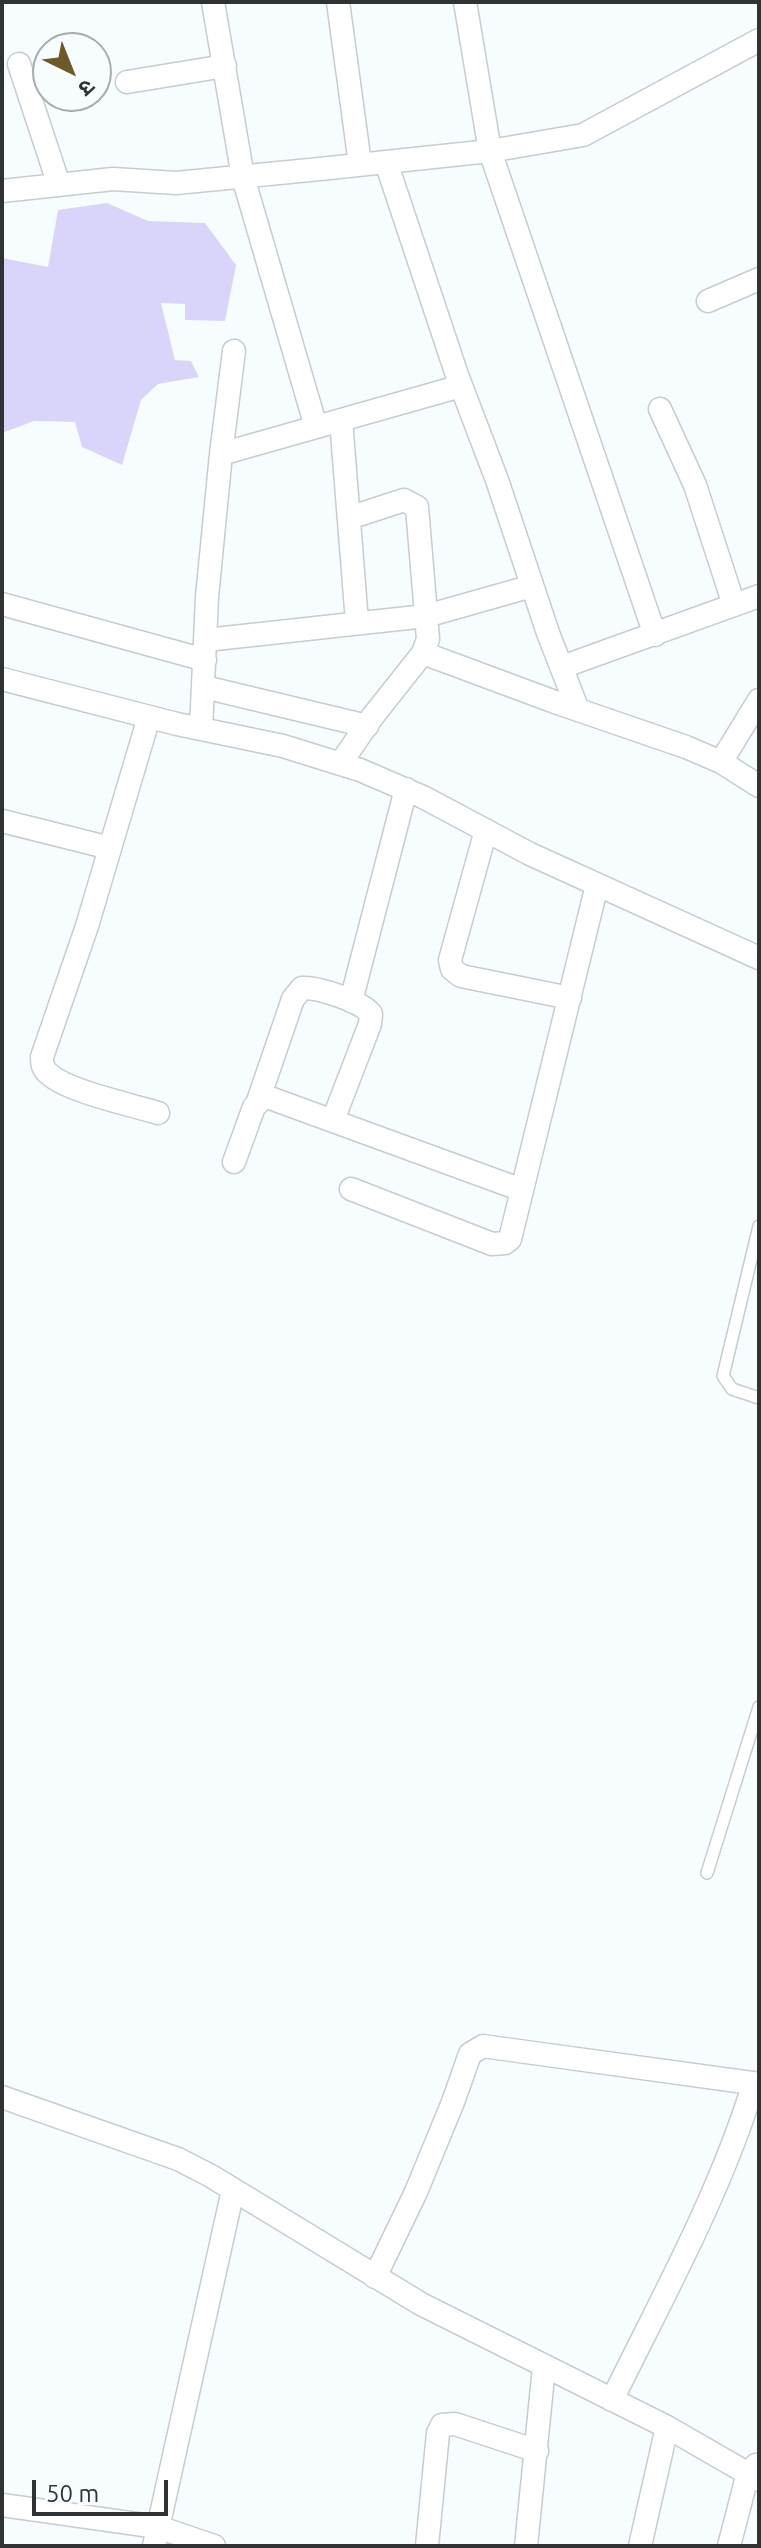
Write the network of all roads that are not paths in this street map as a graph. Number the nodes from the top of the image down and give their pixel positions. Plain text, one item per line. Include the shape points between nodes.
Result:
1 (213, 2) edge
2 (338, 2) edge
3 (465, 2) edge
4 (759, 40) edge
5 (19, 64) dead end
6 (225, 66) junction
7 (127, 82) dead end
8 (490, 151) junction
9 (386, 162) junction
10 (360, 164) junction
11 (243, 177) junction
12 (59, 185) junction
13 (2, 191) edge
14 (759, 279) edge
15 (708, 301) dead end
16 (234, 351) dead end
17 (461, 386) junction
18 (660, 409) dead end
19 (341, 420) junction
20 (316, 427) junction
21 (221, 454) junction
22 (349, 518) junction
23 (532, 586) junction
24 (759, 596) edge
25 (2, 604) edge
26 (734, 605) junction
27 (426, 616) junction
28 (357, 622) junction
29 (655, 635) junction
30 (206, 650) junction
31 (423, 653) junction
32 (562, 667) junction
33 (2, 679) edge
34 (204, 687) junction
35 (759, 700) edge
36 (578, 710) junction
37 (149, 717) junction
38 (367, 726) junction
39 (201, 729) junction
40 (721, 762) junction
41 (340, 764) junction
42 (759, 786) edge
43 (406, 789) junction
44 (2, 821) edge
45 (486, 830) junction
46 (110, 848) junction
47 (597, 885) junction
48 (759, 958) edge
49 (570, 998) junction
50 (351, 1001) junction
51 (258, 1101) junction
52 (158, 1113) dead end
53 (333, 1120) junction
54 (234, 1162) dead end
55 (351, 1189) dead end
56 (522, 1190) junction
57 (759, 1226) edge
58 (759, 1398) edge
59 (759, 1707) edge
60 (707, 1873) dead end
61 (756, 2083) edge
62 (2, 2097) edge
63 (233, 2190) junction
64 (375, 2277) junction
65 (544, 2367) junction
66 (612, 2400) junction
67 (667, 2427) junction
68 (537, 2451) junction
69 (755, 2472) edge
70 (2, 2505) edge
71 (156, 2536) edge
72 (214, 2546) edge
73 (427, 2546) edge
74 (526, 2546) edge
75 (640, 2546) edge
76 (729, 2546) edge

1 - 6 street
2 - 10 street
3 - 8 street
4 - 8 street via 583,135
5 - 12 street
6 - 7 street
6 - 11 street
8 - 9 street
8 - 29 street
9 - 10 street
9 - 17 street
10 - 11 street
11 - 12 street
11 - 20 street
12 - 13 street
14 - 15 street
16 - 21 street
17 - 19 street
17 - 23 street
18 - 26 street via 695,485
19 - 20 street
19 - 22 street
20 - 21 street
21 - 30 street
22 - 27 street via 404,500 417,507
22 - 28 street
23 - 27 street
23 - 32 street
24 - 26 street
25 - 30 street
26 - 29 street
27 - 28 street
27 - 31 street
28 - 30 street
29 - 32 street
30 - 34 street
31 - 36 street
31 - 38 street
32 - 36 street
33 - 37 street
34 - 38 street
34 - 39 street
35 - 40 street
36 - 40 street
37 - 39 street
37 - 46 street
38 - 41 street
39 - 41 street
40 - 42 street
41 - 43 street
43 - 45 street
43 - 50 street
44 - 46 street
45 - 47 street
45 - 49 street via 450,960 452,969 461,976
46 - 52 street via 42,1065 62,1083
47 - 48 street
47 - 49 street
49 - 56 street
50 - 51 street via 308,988 297,993
50 - 53 street via 367,1009 371,1020
51 - 53 street via 270,1098
51 - 54 street
53 - 56 street
55 - 56 street via 499,1245 510,1239
57 - 58 lane via 723,1376 732,1389
59 - 60 lane
61 - 64 street via 476,2049
61 - 66 street via 711,2199
62 - 63 street via 178,2159
63 - 64 street
63 - 71 street
64 - 65 street
65 - 66 street
65 - 68 street
66 - 67 street
67 - 69 street
67 - 75 street
68 - 73 street via 455,2424 442,2425
68 - 74 street
69 - 76 street
70 - 71 street
71 - 72 street

